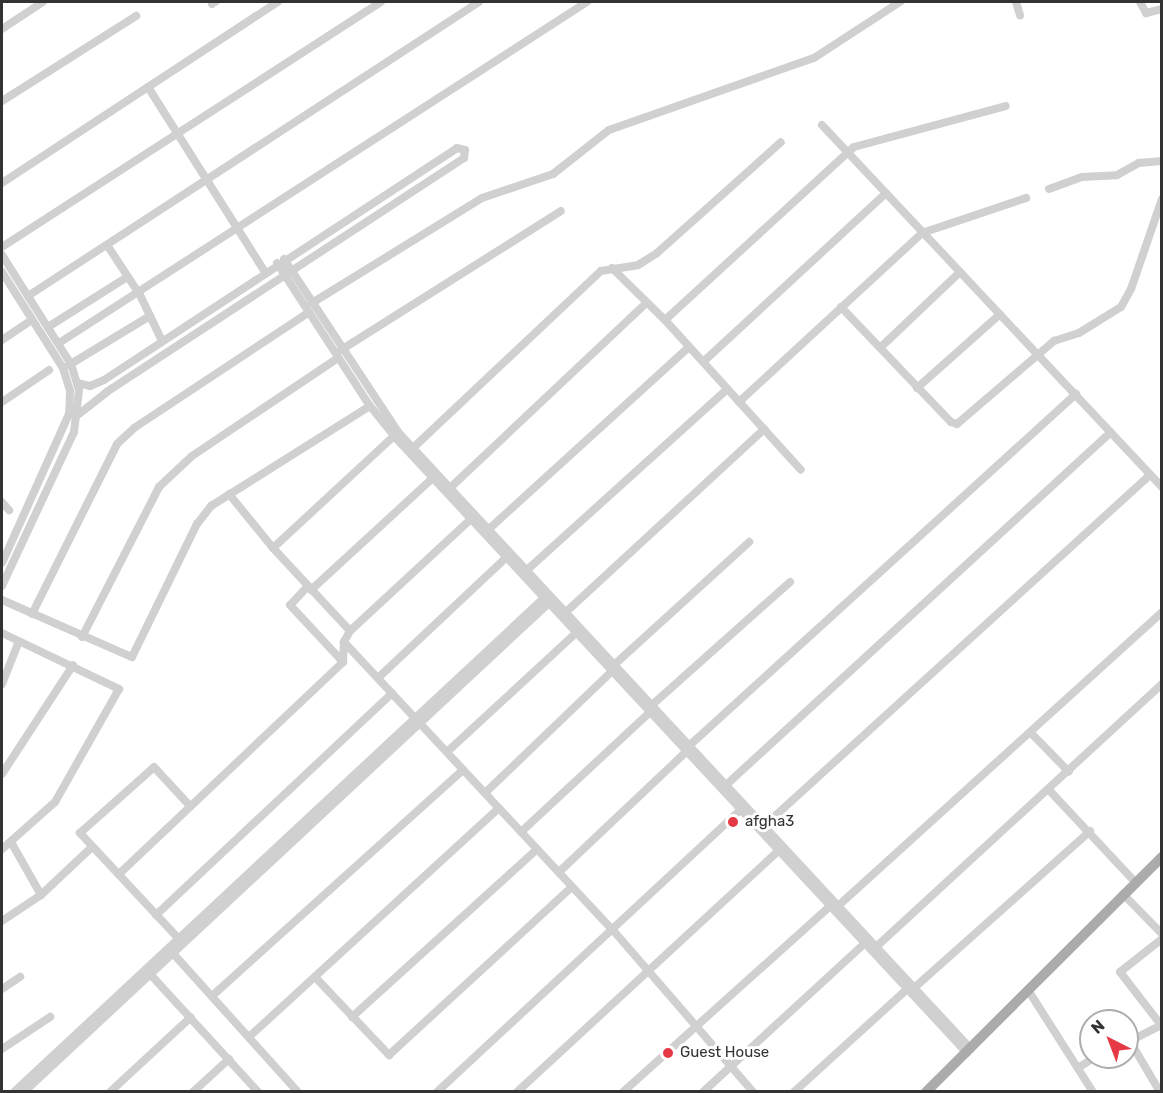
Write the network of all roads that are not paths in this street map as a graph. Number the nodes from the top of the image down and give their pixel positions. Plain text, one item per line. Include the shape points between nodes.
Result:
1 (43, 2) edge
2 (278, 2) edge
3 (381, 2) edge
4 (479, 2) edge
5 (587, 2) edge
6 (900, 2) edge
7 (1016, 2) edge
8 (1140, 2) edge
9 (1161, 9) edge
10 (1020, 15) dead end
11 (136, 16) dead end
12 (2, 29) edge
13 (148, 87) junction
14 (2, 101) edge
15 (1006, 106) dead end
16 (822, 125) dead end
17 (179, 133) junction
18 (781, 142) dead end
19 (848, 153) junction
20 (1161, 160) edge
21 (209, 179) junction
22 (2, 183) edge
23 (1049, 189) dead end
24 (886, 194) junction
25 (1026, 198) dead end
26 (1161, 201) edge
27 (561, 211) dead end
28 (240, 229) junction
29 (922, 233) junction
30 (107, 245) junction
31 (2, 247) edge
32 (2, 255) edge
33 (281, 261) junction
34 (612, 268) junction
35 (2, 272) edge
36 (265, 272) junction
37 (288, 272) junction
38 (960, 272) junction
39 (127, 276) junction
40 (140, 295) junction
41 (28, 296) junction
42 (645, 304) junction
43 (841, 307) junction
44 (310, 308) junction
45 (1000, 314) junction
46 (150, 316) junction
47 (32, 320) junction
48 (665, 320) junction
49 (48, 327) junction
50 (2, 340) edge
51 (162, 342) junction
52 (60, 343) junction
53 (689, 347) junction
54 (881, 347) junction
55 (340, 354) junction
56 (1040, 354) junction
57 (703, 362) junction
58 (67, 366) junction
59 (49, 370) dead end
60 (77, 383) junction
61 (917, 388) junction
62 (727, 389) junction
63 (1076, 394) junction
64 (2, 402) edge
65 (739, 402) junction
66 (370, 406) junction
67 (379, 413) junction
68 (78, 415) junction
69 (764, 429) junction
70 (1111, 432) junction
71 (394, 436) junction
72 (413, 448) junction
73 (801, 470) dead end
74 (1150, 475) junction
75 (433, 478) junction
76 (1161, 487) edge
77 (450, 488) junction
78 (229, 494) junction
79 (2, 502) edge
80 (9, 510) dead end
81 (471, 519) junction
82 (489, 529) junction
83 (749, 542) dead end
84 (273, 548) junction
85 (506, 558) junction
86 (2, 562) edge
87 (527, 570) junction
88 (790, 582) dead end
89 (2, 586) edge
90 (309, 588) junction
91 (548, 599) junction
92 (2, 600) edge
93 (566, 612) junction
94 (1161, 612) edge
95 (32, 614) junction
96 (350, 631) junction
97 (2, 633) edge
98 (576, 633) junction
99 (82, 637) junction
100 (19, 641) junction
101 (344, 642) junction
102 (344, 662) junction
103 (73, 665) junction
104 (613, 668) junction
105 (378, 678) junction
106 (2, 684) edge
107 (1161, 684) edge
108 (392, 693) junction
109 (651, 709) junction
110 (417, 720) junction
111 (1032, 733) junction
112 (688, 749) junction
113 (447, 752) junction
114 (463, 770) junction
115 (1069, 772) junction
116 (2, 774) edge
117 (726, 785) junction
118 (1049, 790) junction
119 (485, 793) junction
120 (190, 806) junction
121 (499, 808) junction
122 (740, 810) junction
123 (764, 826) junction
124 (1090, 831) junction
125 (521, 832) junction
126 (11, 842) junction
127 (92, 847) junction
128 (2, 849) edge
129 (537, 849) junction
130 (778, 851) junction
131 (1161, 857) edge
132 (798, 868) junction
133 (559, 872) junction
134 (118, 874) junction
135 (1135, 882) junction
136 (572, 886) junction
137 (1123, 894) junction
138 (41, 895) junction
139 (834, 906) junction
140 (156, 915) junction
141 (2, 921) edge
142 (612, 929) junction
143 (1161, 937) edge
144 (178, 938) junction
145 (865, 944) junction
146 (876, 947) junction
147 (170, 950) junction
148 (648, 970) junction
149 (150, 974) junction
150 (315, 976) junction
151 (20, 977) dead end
152 (2, 988) edge
153 (910, 988) junction
154 (1028, 990) junction
155 (212, 996) junction
156 (50, 1017) dead end
157 (191, 1017) junction
158 (352, 1017) junction
159 (694, 1025) junction
160 (1161, 1025) edge
161 (249, 1037) junction
162 (2, 1049) edge
163 (969, 1051) junction
164 (229, 1059) junction
165 (730, 1066) junction
166 (1078, 1068) joint
167 (14, 1092) edge
168 (24, 1092) edge
169 (110, 1092) edge
170 (193, 1092) edge
171 (258, 1092) edge
172 (298, 1092) edge
173 (437, 1092) edge
174 (517, 1092) edge
175 (623, 1092) edge
176 (703, 1092) edge
177 (753, 1092) edge
178 (794, 1092) edge
179 (926, 1092) edge
180 (1093, 1092) edge
181 (1160, 1092) edge

1 - 12 street
2 - 13 street
3 - 17 street
4 - 21 street
5 - 28 street
6 - 44 street via 814,58 609,129 553,174 482,198
7 - 10 street
8 - 9 street via 1146,13
11 - 14 street
13 - 17 street
13 - 22 street
15 - 19 street via 863,141
16 - 19 street
17 - 21 street
17 - 31 street
18 - 34 street via 657,253 638,265
19 - 24 street
19 - 48 street
20 - 23 street via 1139,163 1117,175 1082,177
21 - 28 street
21 - 30 street
24 - 29 street
24 - 57 street
25 - 29 street
26 - 56 street via 1131,289 1121,307 1079,333 1054,341
27 - 55 street
28 - 36 street
28 - 40 street
29 - 38 street
29 - 43 street
30 - 39 street
30 - 41 street
32 - 41 street
33 - 36 street
33 - 37 street
33 - 37 street via 457,148 465,150 464,158
34 - 42 street
34 - 72 street via 601,271
35 - 47 street
36 - 51 street
37 - 44 street
37 - 68 street
38 - 45 street
38 - 54 street
39 - 40 street
39 - 49 street
40 - 46 street
40 - 52 street
41 - 49 street
42 - 48 street
42 - 77 street
43 - 54 street
43 - 65 street
44 - 55 street
44 - 95 street via 134,428 117,444
45 - 56 street
45 - 61 street
46 - 51 street
46 - 58 street
47 - 50 street
47 - 58 street
48 - 53 street
49 - 52 street
51 - 60 street via 104,380 90,386
52 - 58 street
53 - 57 street
53 - 82 street
54 - 61 street
55 - 66 street
55 - 67 street
55 - 99 street via 171,474 139,522
56 - 61 street via 957,424 951,423
56 - 63 street
57 - 62 street
58 - 60 street
58 - 86 street via 69,414
59 - 64 street
60 - 68 street
62 - 65 street
62 - 87 street
63 - 70 street
63 - 112 street
65 - 69 street
66 - 67 street
66 - 78 street
67 - 71 street
67 - 72 street
68 - 89 street
69 - 73 street
69 - 93 street
70 - 74 street
70 - 117 street
71 - 75 street
71 - 84 street
72 - 77 street
74 - 76 street
74 - 123 street
75 - 81 street
75 - 90 street
77 - 82 street
78 - 84 street
78 - 99 street via 211,506 197,524 132,657
79 - 80 street
81 - 85 street
81 - 96 street
82 - 87 street
83 - 104 street
84 - 90 street
85 - 91 street
85 - 105 street
87 - 91 street
88 - 109 street
90 - 96 street
90 - 102 street via 290,605
91 - 93 street
91 - 98 street
91 - 110 street
92 - 95 street
93 - 104 street
94 - 111 street
95 - 99 street
96 - 101 street
97 - 100 street
98 - 104 street
98 - 113 street
100 - 103 street
100 - 106 street
101 - 102 street
101 - 105 street
102 - 120 street
103 - 116 street
103 - 126 street via 117,686 118,693 55,802
104 - 109 street
104 - 119 street
105 - 108 street
107 - 115 street
108 - 110 street
108 - 140 street
109 - 112 street
109 - 125 street
110 - 113 street
110 - 144 street
110 - 147 street
111 - 115 street
111 - 139 street
112 - 117 street
112 - 122 street
112 - 133 street
113 - 114 street
114 - 119 street
114 - 155 street
115 - 118 street
117 - 123 street
118 - 124 street
118 - 146 street
119 - 121 street
120 - 127 street via 154,767 81,830
120 - 134 street
121 - 125 street
121 - 150 street
122 - 130 street
122 - 142 street
123 - 132 street
124 - 135 street
124 - 153 street
125 - 129 street
126 - 128 street
126 - 138 street
127 - 134 street
127 - 138 street
129 - 133 street
129 - 158 street
130 - 132 street
130 - 148 street
131 - 135 main road
132 - 139 street
133 - 136 street
134 - 140 street
135 - 137 main road
136 - 142 street
136 - 158 street via 391,1054
137 - 143 street
137 - 154 main road
138 - 141 street
139 - 145 street
139 - 146 street
139 - 159 street
140 - 144 street
142 - 148 street
142 - 173 street
143 - 160 street via 1120,972
144 - 147 street
145 - 153 street
145 - 165 street
146 - 153 street
147 - 149 street
147 - 155 street
147 - 167 street
148 - 159 street
148 - 174 street
149 - 157 street
149 - 168 street
150 - 158 street
150 - 161 street
151 - 152 street
153 - 163 street
153 - 178 street
154 - 163 main road
154 - 166 street
155 - 161 street
156 - 162 street
157 - 164 street
157 - 169 street
159 - 165 street
159 - 175 street
160 - 181 street via 1130,1041
161 - 172 street
163 - 179 main road
164 - 170 street
164 - 171 street
165 - 176 street
165 - 177 street
166 - 180 street

